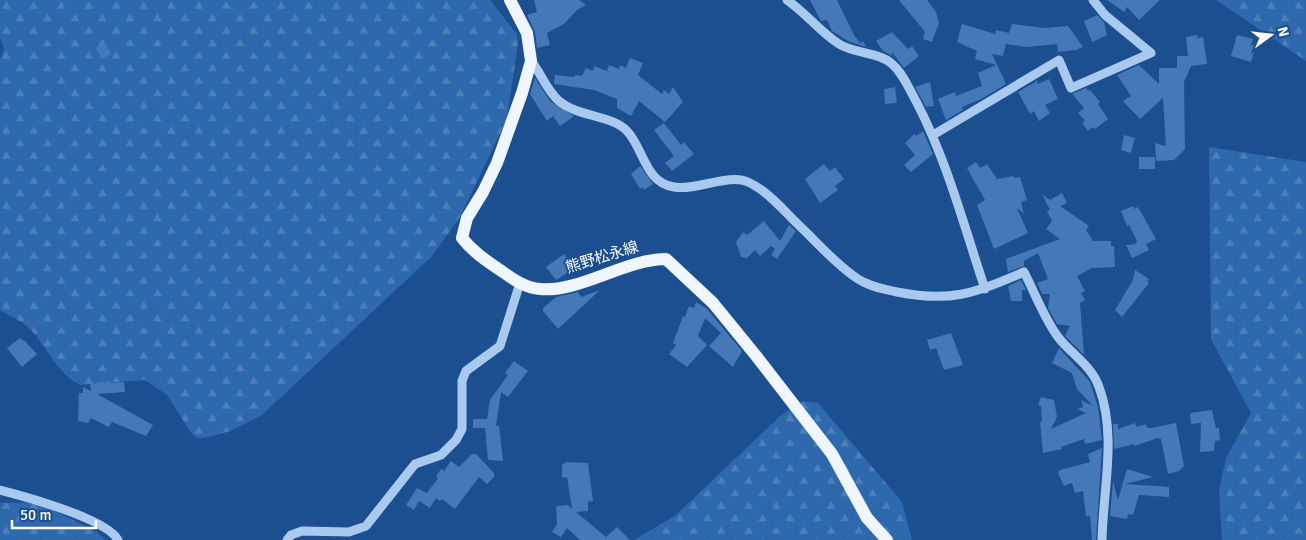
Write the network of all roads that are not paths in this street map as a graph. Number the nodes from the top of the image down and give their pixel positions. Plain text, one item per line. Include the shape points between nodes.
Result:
1 (510, 0) edge
2 (787, 0) edge
3 (1093, 0) edge
4 (531, 61) junction
5 (933, 135) junction
6 (520, 283) junction
7 (985, 289) junction
8 (0, 490) edge
9 (118, 540) edge
10 (287, 540) edge
11 (887, 540) edge
12 (1102, 540) edge

1 - 4 main road, 熊野松永線 via 527,33
2 - 5 street via 838,44 894,65
3 - 5 street via 1105,16 1152,53 1071,88 1059,60
4 - 6 main road, 熊野松永線 via 497,163 467,218 462,238 474,253
4 - 7 street via 559,101 579,113 617,124 627,131 650,172 661,183 673,188 692,188 730,180 746,181 763,191 858,279 878,288 926,298 954,297
5 - 7 street
6 - 10 street via 500,346 466,370 462,381 462,429 456,440 442,455 415,464 366,526 349,532 302,531
6 - 11 main road, 熊野松永線 via 541,289 571,285 651,259 666,259 713,303 757,357 832,454 867,518
7 - 12 street via 1024,272 1057,336 1078,356 1099,386 1107,419 1108,443
8 - 9 street via 38,500 102,525

